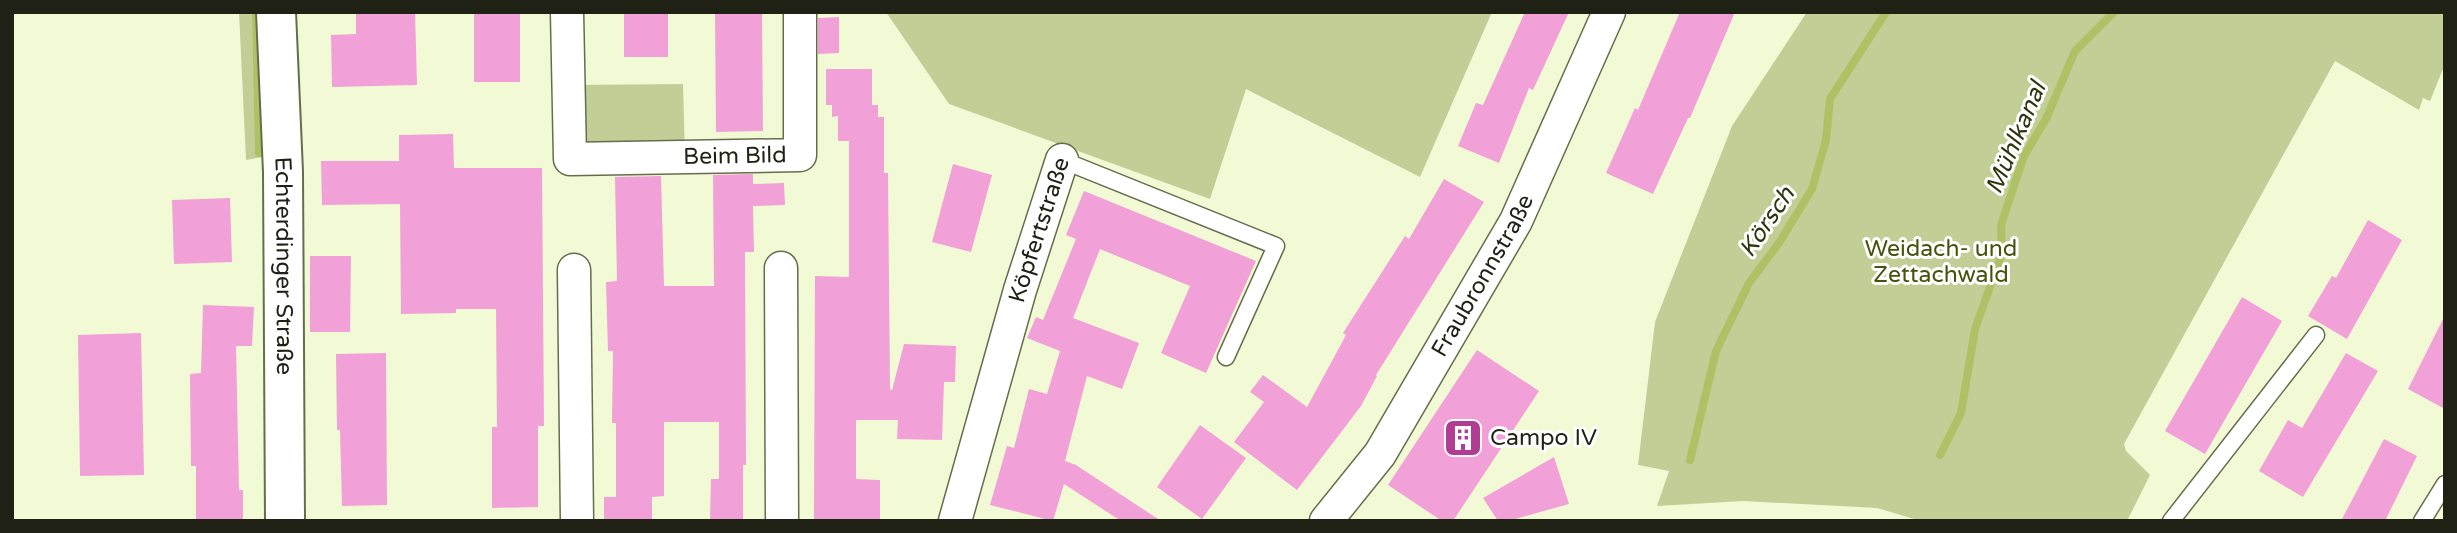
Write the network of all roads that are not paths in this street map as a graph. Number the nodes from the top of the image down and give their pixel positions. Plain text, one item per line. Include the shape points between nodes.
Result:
1 (276, 12) edge
2 (566, 12) edge
3 (800, 12) edge
4 (1609, 12) edge
5 (1062, 159) joint
6 (781, 268) dead end
7 (574, 270) dead end
8 (2316, 335) dead end
9 (1226, 357) dead end
10 (2445, 484) edge
11 (285, 521) edge
12 (577, 521) edge
13 (782, 521) edge
14 (955, 521) edge
15 (1326, 521) edge
16 (2171, 521) edge
17 (2422, 521) edge

1 - 11 street, Echterdinger Straße via 283,172
2 - 3 street, Beim Bild via 570,159 800,155
4 - 15 street, Fraubronnstraße via 1517,221 1380,454
5 - 9 lane, Köpfertstraße via 1276,246
5 - 14 street, Köpfertstraße
6 - 13 street
7 - 12 street
8 - 16 lane
10 - 17 lane

